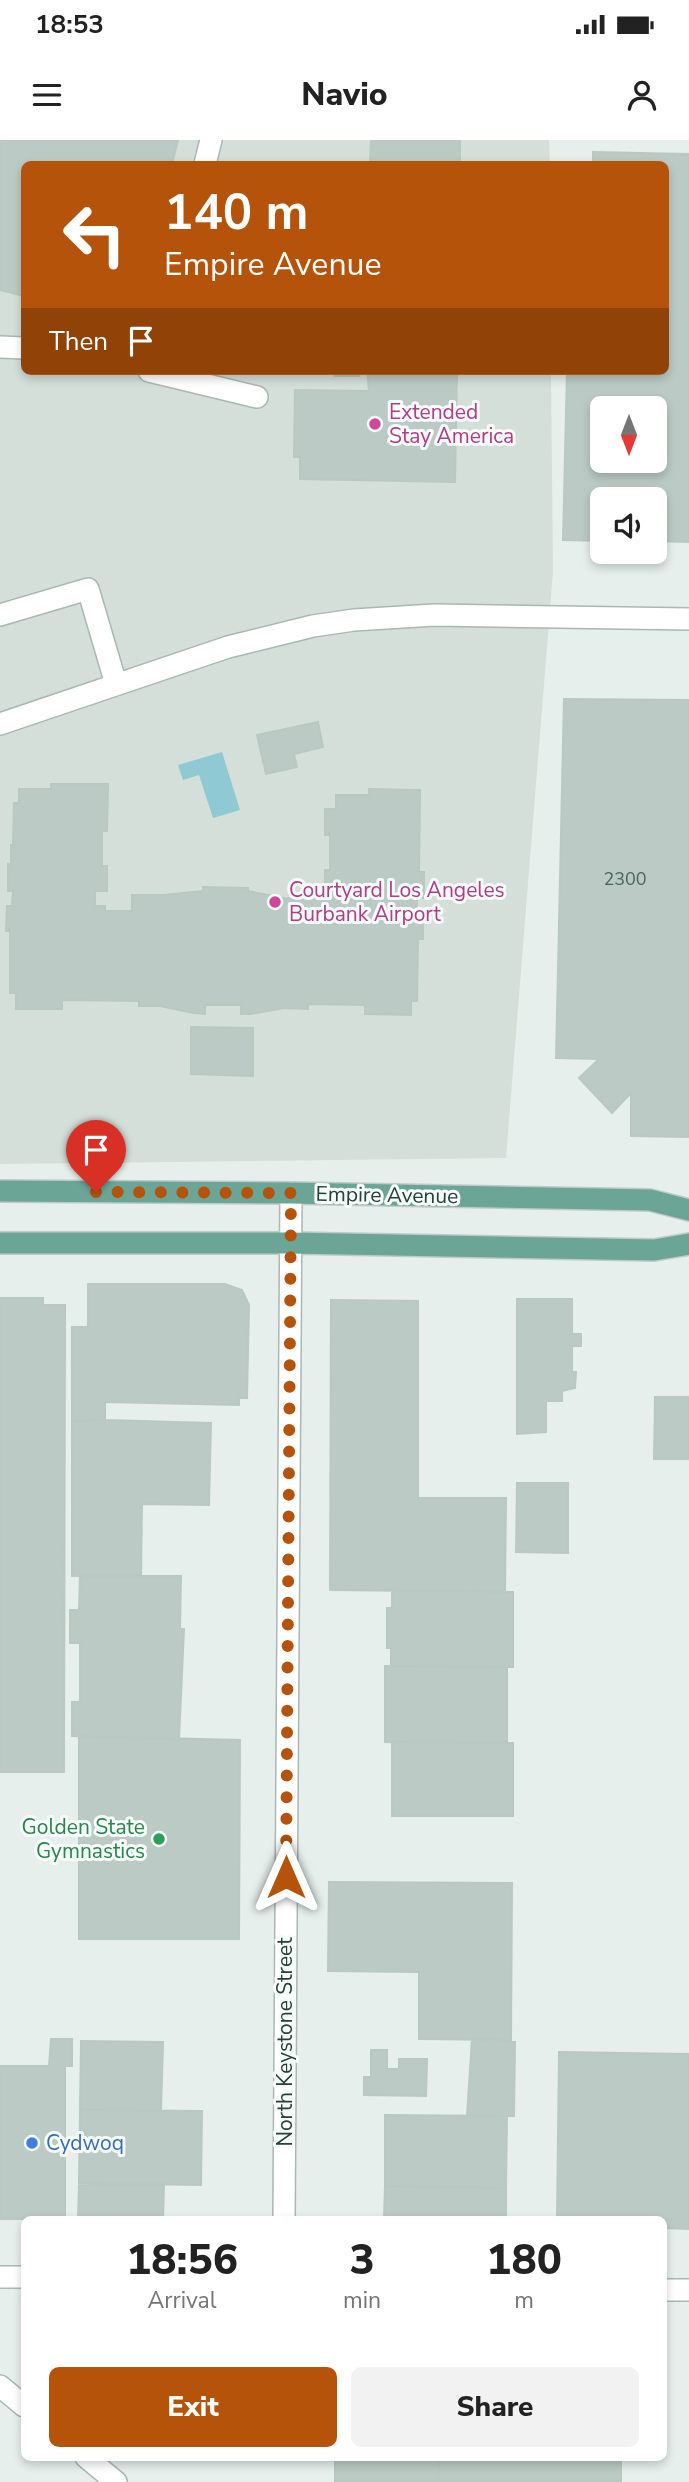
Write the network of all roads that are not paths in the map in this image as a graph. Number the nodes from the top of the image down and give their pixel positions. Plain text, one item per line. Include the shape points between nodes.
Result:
1 (211, 140) edge
2 (206, 161) edge
3 (0, 347) edge
4 (21, 348) edge
5 (166, 375) edge
6 (257, 397) dead end
7 (0, 615) edge
8 (689, 619) edge
9 (116, 684) junction
10 (0, 724) edge
11 (0, 1191) edge
12 (291, 1193) junction
13 (689, 1210) edge
14 (0, 1243) edge
15 (290, 1243) junction
16 (689, 1244) edge
17 (284, 2216) edge
18 (0, 2277) edge
19 (21, 2277) edge
20 (667, 2290) edge
21 (689, 2290) edge
22 (0, 2386) edge
23 (21, 2404) edge
24 (91, 2461) edge
25 (117, 2482) edge

1 - 2 street
3 - 4 street
5 - 6 street
7 - 9 street via 88,589
8 - 9 street via 434,615 354,620 271,635
9 - 10 street
11 - 12 main road, Empire Avenue
12 - 13 main road, Empire Avenue via 650,1200
12 - 15 street, North Keystone Street
14 - 15 main road
15 - 16 main road via 654,1250
15 - 17 street, North Keystone Street
18 - 19 street
20 - 21 street
22 - 23 street
24 - 25 street

